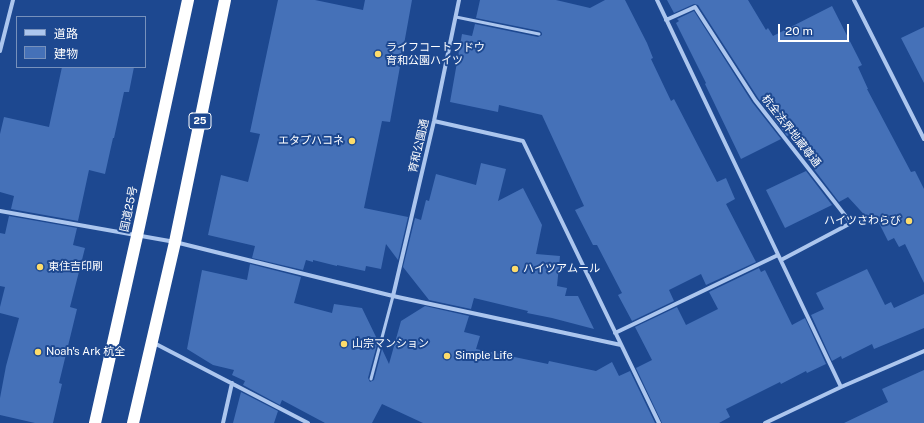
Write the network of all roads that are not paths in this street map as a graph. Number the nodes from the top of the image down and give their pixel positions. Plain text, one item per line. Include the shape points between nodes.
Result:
1 (13, 0) edge
2 (188, 0) edge
3 (225, 0) edge
4 (459, 0) edge
5 (657, 0) edge
6 (854, 0) edge
7 (456, 17) junction
8 (666, 20) junction
9 (539, 34) dead end
10 (0, 51) edge
11 (434, 121) junction
12 (924, 139) edge
13 (0, 211) edge
14 (137, 236) junction
15 (175, 242) junction
16 (778, 255) junction
17 (781, 260) junction
18 (393, 296) junction
19 (615, 333) junction
20 (152, 342) junction
21 (621, 345) junction
22 (924, 351) edge
23 (371, 379) dead end
24 (232, 383) junction
25 (841, 387) junction
26 (94, 423) edge
27 (133, 423) edge
28 (223, 423) edge
29 (308, 423) edge
30 (659, 423) edge
31 (765, 423) edge

1 - 10 street
2 - 14 highway, 国道25号
3 - 15 highway, 25
4 - 7 street, 育和公園通
5 - 8 street
6 - 12 street
7 - 9 lane
7 - 11 street, 育和公園通
8 - 16 street
8 - 17 street, 杭全法界地蔵尊通 via 695,7 755,100 852,223
11 - 18 street, 育和公園通
11 - 19 street via 524,141
13 - 14 street
14 - 15 street
14 - 26 highway, 国道25号
15 - 18 street
15 - 20 highway, 25
16 - 17 street
16 - 19 street
17 - 25 street
18 - 21 street
18 - 23 lane
19 - 21 street
20 - 24 street
20 - 27 highway, 25
21 - 30 street
22 - 25 street
24 - 28 street
24 - 29 street
25 - 31 street

